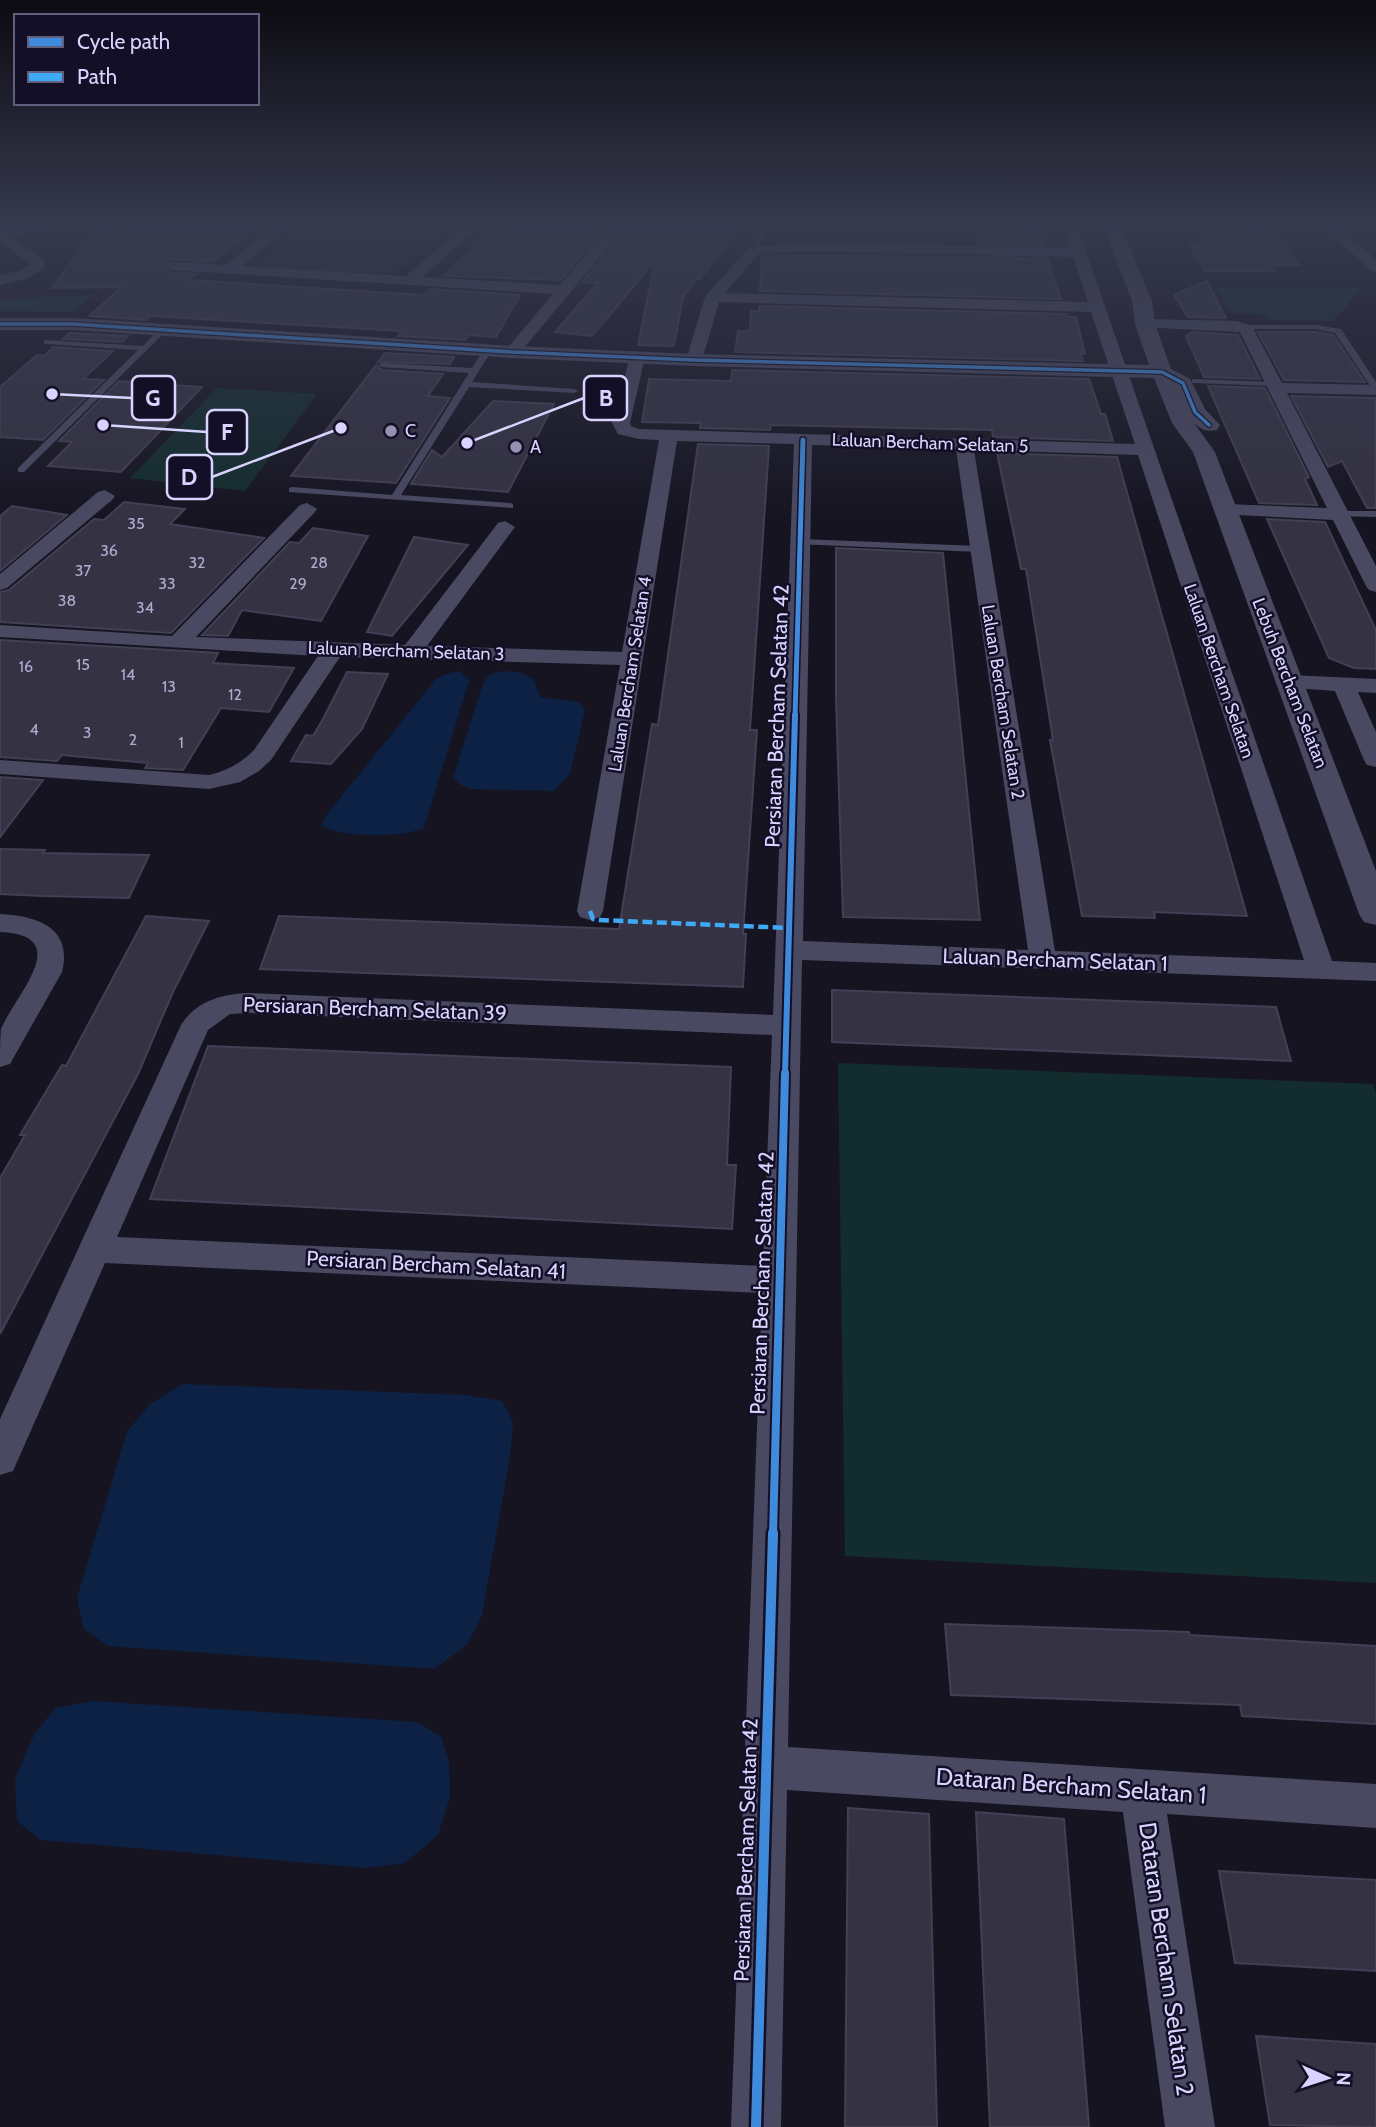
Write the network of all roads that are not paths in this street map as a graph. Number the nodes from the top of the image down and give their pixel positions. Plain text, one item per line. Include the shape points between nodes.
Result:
1 (537, 322) edge
2 (705, 322) edge
3 (1101, 322) edge
4 (0, 324) edge
5 (1155, 324) joint
6 (1241, 327) junction
7 (163, 330) junction
8 (47, 342) dead end
9 (144, 348) junction
10 (488, 350) junction
11 (512, 352) junction
12 (637, 357) junction
13 (694, 360) junction
14 (1185, 361) dead end
15 (382, 365) dead end
16 (475, 371) junction
17 (1118, 372) junction
18 (1162, 373) junction
19 (1195, 381) junction
20 (467, 384) junction
21 (1274, 386) junction
22 (1376, 389) edge
23 (575, 391) dead end
24 (669, 436) junction
25 (1206, 438) junction
26 (803, 440) junction
27 (964, 444) junction
28 (1144, 450) junction
29 (21, 470) dead end
30 (292, 490) dead end
31 (105, 496) dead end
32 (395, 497) junction
33 (510, 506) dead end
34 (307, 509) dead end
35 (1225, 510) junction
36 (1339, 514) junction
37 (1376, 514) edge
38 (505, 527) dead end
39 (800, 542) junction
40 (979, 549) junction
41 (0, 584) edge
42 (1376, 586) edge
43 (0, 631) edge
44 (180, 641) junction
45 (334, 649) junction
46 (411, 652) junction
47 (632, 659) junction
48 (1290, 682) junction
49 (1343, 685) junction
50 (1376, 686) edge
51 (1376, 760) edge
52 (0, 767) edge
53 (590, 911) dead end
54 (1376, 914) edge
55 (0, 923) edge
56 (789, 950) junction
57 (1043, 960) junction
58 (1321, 970) junction
59 (1376, 972) edge
60 (786, 1026) junction
61 (0, 1057) edge
62 (94, 1249) junction
63 (779, 1280) junction
64 (0, 1459) edge
65 (766, 1767) junction
66 (1142, 1791) junction
67 (1376, 1806) edge
68 (756, 2127) edge
69 (1190, 2127) edge

1 - 11 street
2 - 13 street
3 - 17 street, Laluan Bercham Selatan
4 - 7 street
5 - 6 street
5 - 18 street via 1174,341 1170,350 1174,363
6 - 21 street
6 - 22 lane via 1338,331
7 - 9 lane
7 - 10 street
8 - 9 lane
9 - 29 lane
10 - 11 street
10 - 16 lane
11 - 12 street
12 - 13 street
12 - 24 street, Laluan Bercham Selatan 5 via 621,423 624,429 639,434
13 - 17 street
14 - 19 street
15 - 16 lane
16 - 20 lane
17 - 18 street
17 - 28 street, Laluan Bercham Selatan
18 - 25 street via 1183,423
19 - 21 lane
19 - 25 street
20 - 23 lane
20 - 32 lane
21 - 22 street
21 - 36 street
24 - 26 street, Laluan Bercham Selatan 5
24 - 47 street, Laluan Bercham Selatan 4
25 - 35 street, Lebuh Bercham Selatan
26 - 27 street, Laluan Bercham Selatan 5
26 - 39 street, Persiaran Bercham Selatan 42
27 - 28 street, Laluan Bercham Selatan 5
27 - 40 street, Laluan Bercham Selatan 2
28 - 58 street, Laluan Bercham Selatan
30 - 32 lane
31 - 41 street
32 - 33 lane
34 - 44 street
35 - 36 street
35 - 48 street, Lebuh Bercham Selatan
36 - 37 lane
36 - 42 street
38 - 46 street
39 - 40 lane
39 - 56 street, Persiaran Bercham Selatan 42
40 - 57 street, Laluan Bercham Selatan 2
43 - 44 street, Laluan Bercham Selatan 3
44 - 45 street, Laluan Bercham Selatan 3
45 - 46 street, Laluan Bercham Selatan 3
45 - 52 street via 263,755 250,769 228,779 209,782
46 - 47 street, Laluan Bercham Selatan 3
47 - 53 street, Laluan Bercham Selatan 4
48 - 49 street
48 - 54 street, Lebuh Bercham Selatan
49 - 50 street
49 - 51 street
55 - 61 street via 42,933 54,957
56 - 57 street, Laluan Bercham Selatan 1
56 - 60 street, Persiaran Bercham Selatan 42
57 - 58 street, Laluan Bercham Selatan 1
58 - 59 street, Laluan Bercham Selatan 1
60 - 62 street, Persiaran Bercham Selatan 39 via 228,1003 211,1009 196,1025
60 - 63 street, Persiaran Bercham Selatan 42
62 - 63 street, Persiaran Bercham Selatan 41
62 - 64 street, Persiaran Bercham Selatan 39
63 - 65 street, Persiaran Bercham Selatan 42
65 - 66 street, Dataran Bercham Selatan 1
65 - 68 street, Persiaran Bercham Selatan 42
66 - 67 street, Dataran Bercham Selatan 1
66 - 69 street, Dataran Bercham Selatan 2

